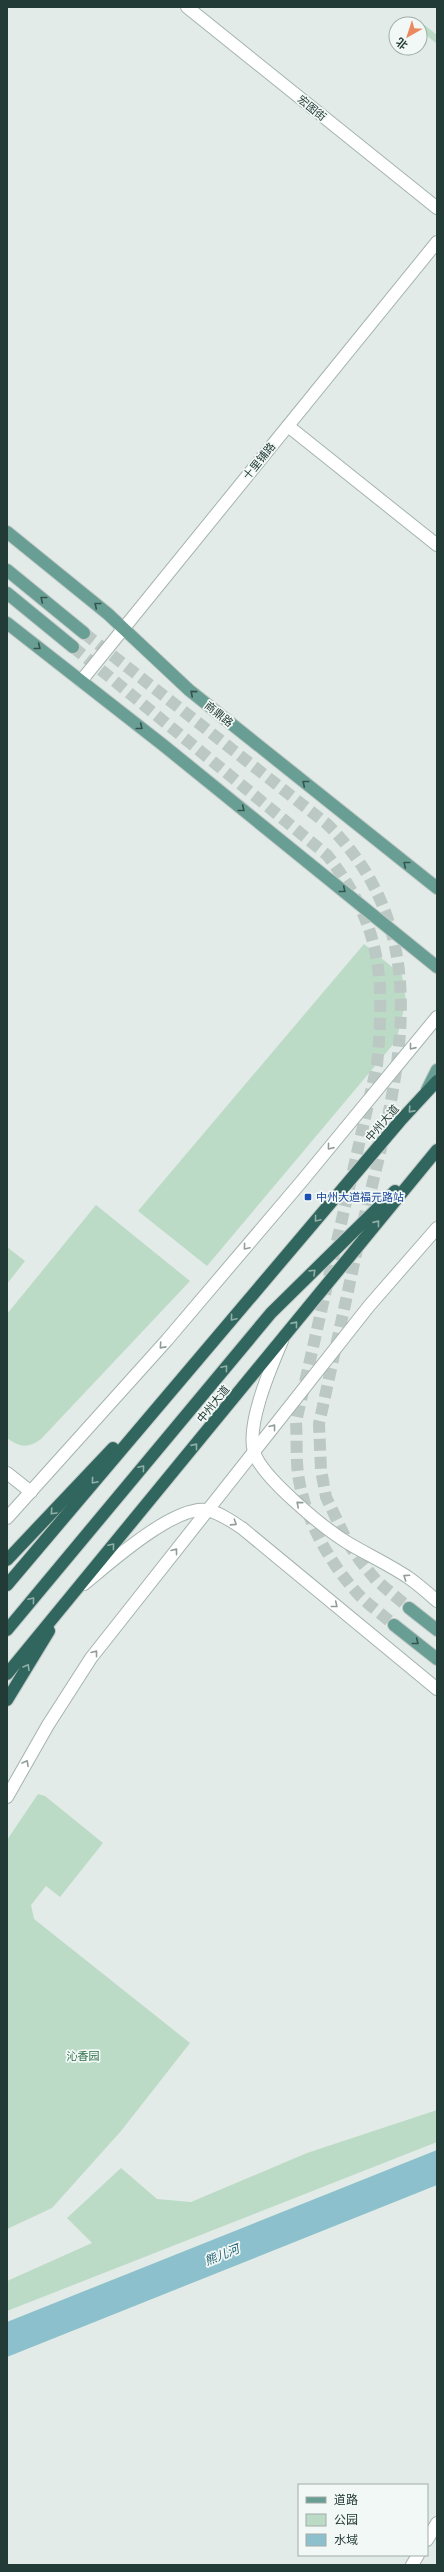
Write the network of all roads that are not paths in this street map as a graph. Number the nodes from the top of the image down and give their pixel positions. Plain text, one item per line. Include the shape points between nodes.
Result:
1 (187, 7) edge
2 (437, 208) edge
3 (437, 242) edge
4 (288, 426) junction
5 (7, 532) edge
6 (437, 545) edge
7 (7, 570) edge
8 (7, 593) edge
9 (7, 623) edge
10 (124, 628) junction
11 (84, 632) tunnel mouth
12 (73, 646) tunnel mouth
13 (81, 681) junction
14 (437, 888) edge
15 (437, 967) edge
16 (437, 1017) edge
17 (437, 1070) edge
18 (437, 1081) edge
19 (424, 1095) junction
20 (437, 1150) edge
21 (437, 1228) edge
22 (214, 1341) junction
23 (282, 1341) junction
24 (254, 1452) junction
25 (7, 1473) edge
26 (31, 1492) junction
27 (207, 1510) junction
28 (7, 1518) edge
29 (7, 1560) edge
30 (7, 1585) edge
31 (71, 1594) junction
32 (437, 1601) edge
33 (409, 1608) tunnel mouth
34 (394, 1625) tunnel mouth
35 (7, 1630) edge
36 (437, 1630) edge
37 (437, 1660) edge
38 (7, 1674) edge
39 (437, 1689) edge
40 (7, 1700) edge
41 (7, 1797) edge
42 (437, 2523) edge
43 (428, 2538) edge
44 (417, 2556) edge
45 (412, 2565) edge

1 - 2 street, 宏图街
3 - 4 street, 十里铺路
4 - 6 street
4 - 10 street, 十里铺路
10 -> 5 main road, 商鼎路
11 -> 7 main road
8 - 12 main road
9 -> 13 main road
10 - 13 street, 十里铺路
14 -> 10 main road, 商鼎路 via 189,690
13 -> 15 main road
16 -> 26 street via 167,1340
17 - 19 main road
18 - 19 highway, 中州大道
19 -> 22 highway, 中州大道
23 -> 20 highway, 中州大道
35 -> 20 highway via 271,1313
24 -> 21 street via 370,1306
22 -> 29 highway
22 -> 30 highway, 中州大道
23 - 24 street via 263,1388 253,1435
31 -> 23 highway, 中州大道
24 - 27 street
32 -> 24 street via 409,1578 337,1536 270,1477
25 - 26 street
26 - 28 street
27 - 31 street via 192,1510 169,1520
27 -> 39 street via 225,1517 242,1528
41 -> 27 street via 48,1725 91,1658
31 - 38 highway, 中州大道
40 -> 31 highway
33 - 36 main road
34 -> 37 main road
42 - 43 street
44 - 45 street

